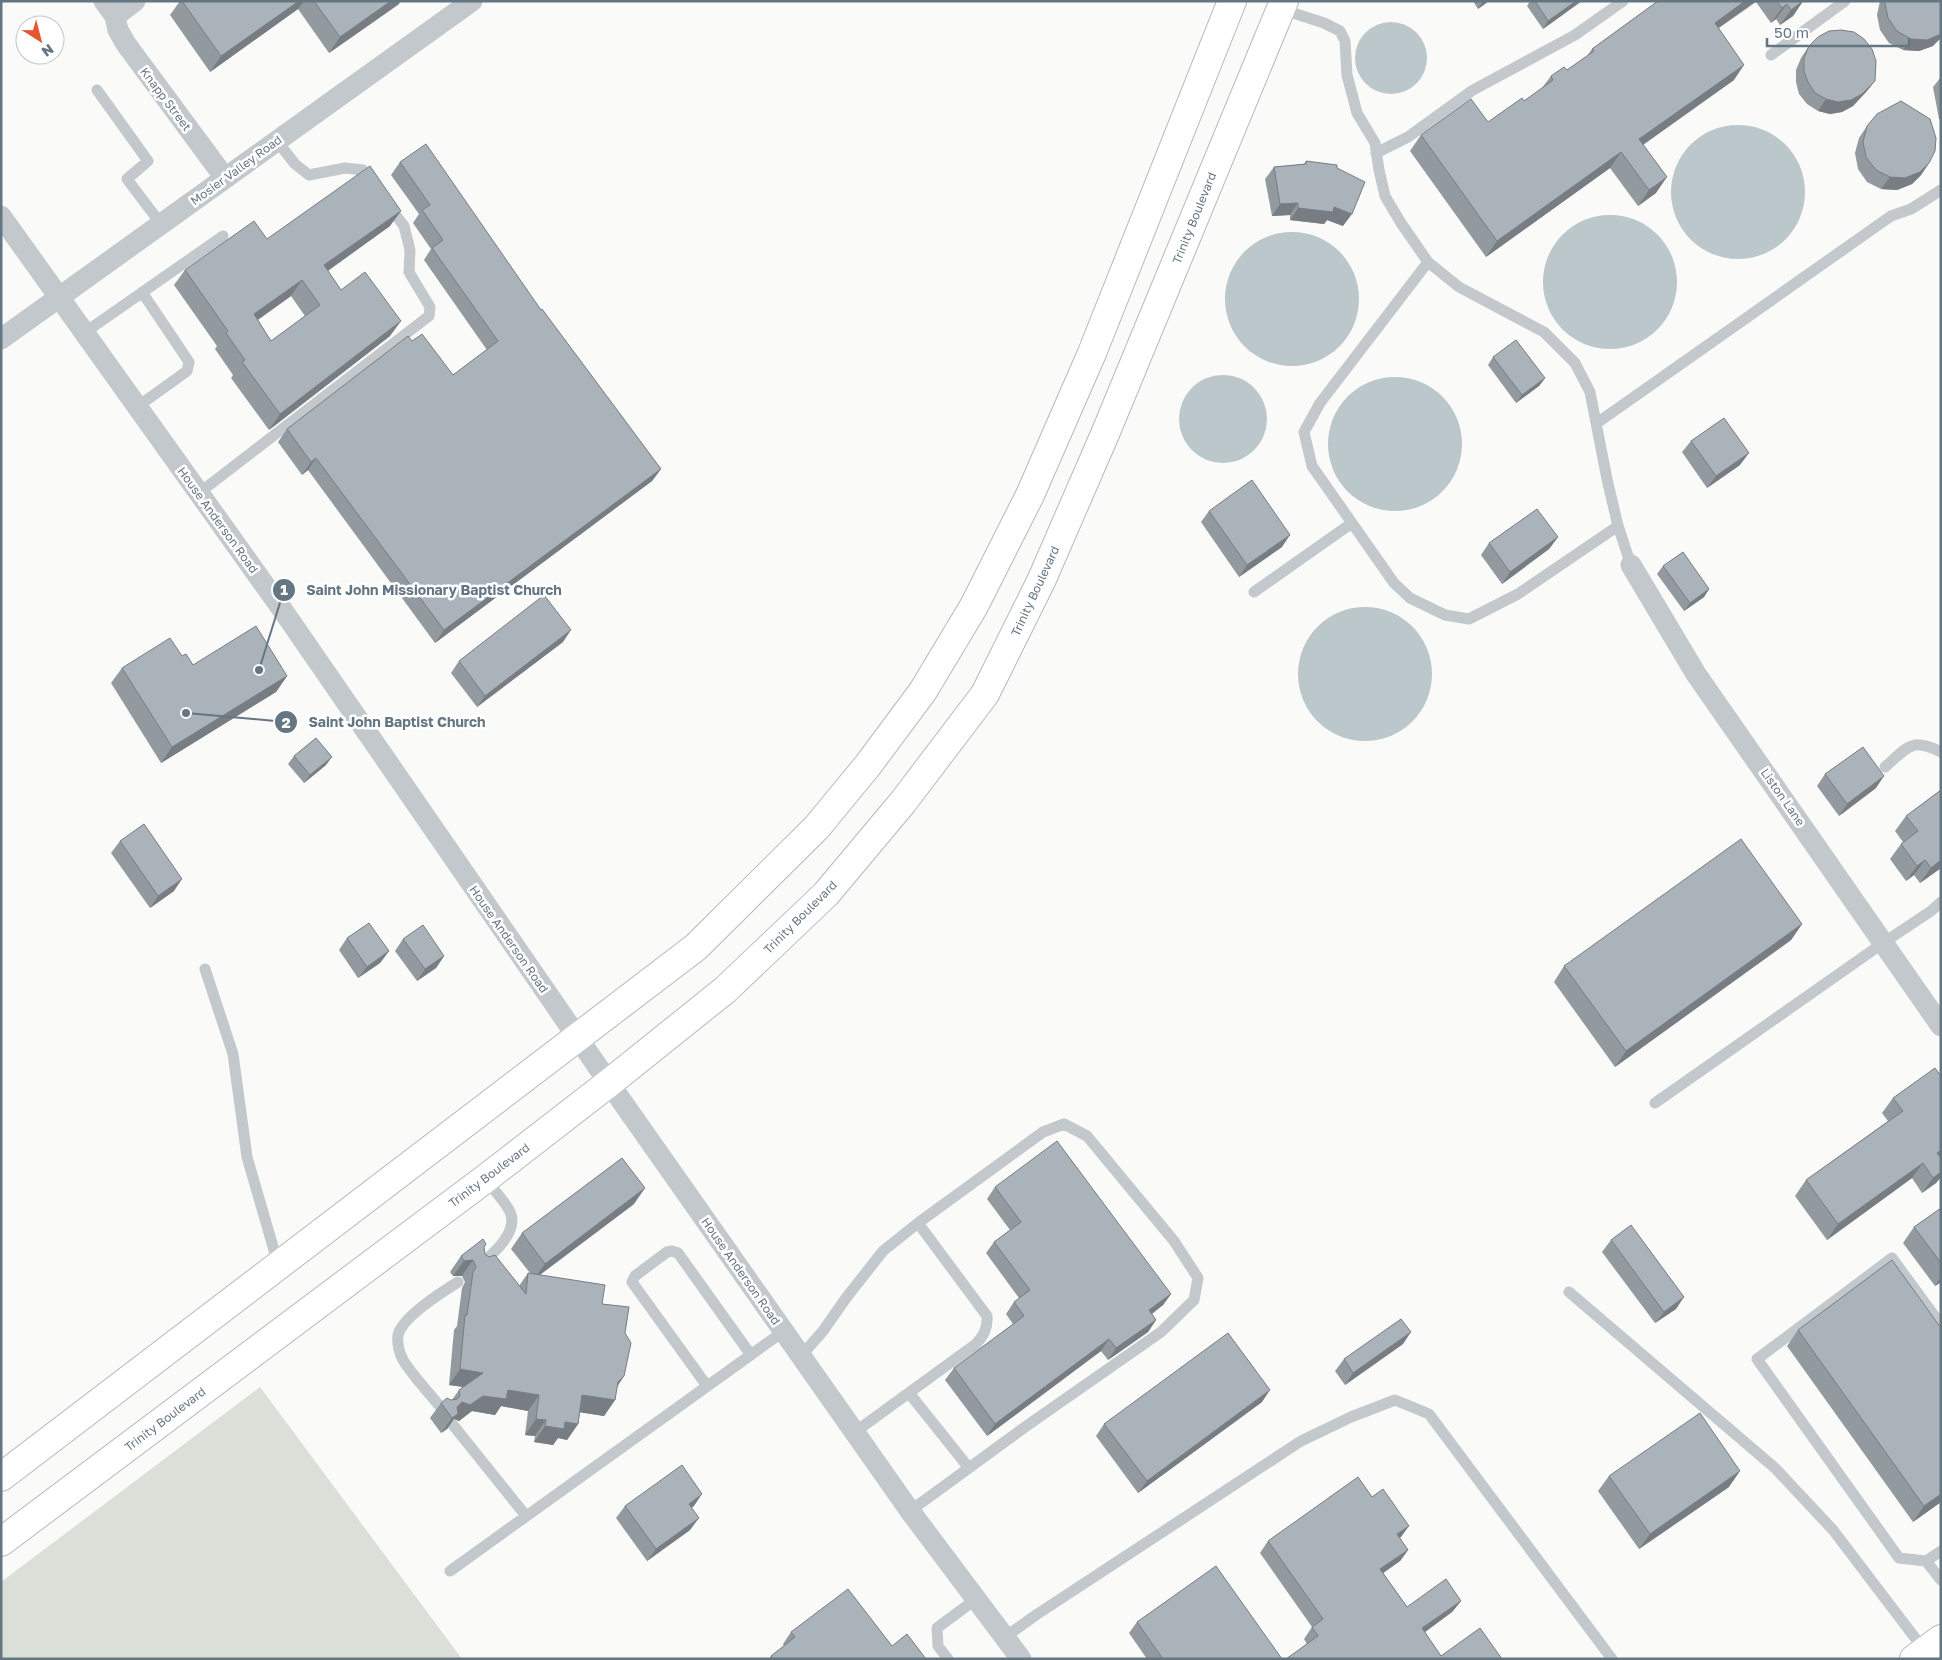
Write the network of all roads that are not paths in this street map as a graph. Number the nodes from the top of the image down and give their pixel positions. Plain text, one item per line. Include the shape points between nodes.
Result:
1 (134, 1) edge
2 (472, 1) edge
3 (1232, 1) edge
4 (1623, 1) edge
5 (1845, 1) edge
6 (1275, 4) edge
7 (109, 8) edge
8 (1772, 55) dead end
9 (97, 90) dead end
10 (277, 141) junction
11 (1376, 153) junction
12 (225, 178) junction
13 (1941, 190) edge
14 (1, 216) edge
15 (161, 224) junction
16 (223, 236) dead end
17 (1428, 262) junction
18 (142, 292) junction
19 (59, 297) junction
20 (84, 333) junction
21 (1, 339) edge
22 (137, 407) junction
23 (1597, 423) junction
24 (199, 493) junction
25 (1352, 523) junction
26 (1618, 526) junction
27 (1630, 565) joint
28 (1254, 592) dead end
29 (1941, 752) edge
30 (1885, 767) dead end
31 (1941, 902) edge
32 (1883, 942) junction
33 (205, 969) dead end
34 (1941, 1026) edge
35 (578, 1038) junction
36 (609, 1083) junction
37 (1656, 1103) dead end
38 (484, 1179) junction
39 (918, 1223) junction
40 (480, 1265) edge
41 (279, 1266) junction
42 (458, 1282) dead end
43 (1569, 1292) dead end
44 (1941, 1324) edge
45 (784, 1331) junction
46 (751, 1355) junction
47 (801, 1356) junction
48 (707, 1386) junction
49 (909, 1393) junction
50 (442, 1410) edge
51 (454, 1425) edge
52 (855, 1432) junction
53 (969, 1468) junction
54 (1, 1477) edge
55 (910, 1511) junction
56 (526, 1516) junction
57 (1, 1542) edge
58 (1941, 1551) edge
59 (1926, 1561) junction
60 (450, 1571) dead end
61 (1941, 1580) edge
62 (976, 1598) junction
63 (1005, 1637) junction
64 (1926, 1650) edge
65 (948, 1659) edge
66 (1021, 1659) edge
67 (1612, 1659) edge

1 - 7 street
2 - 10 street, Mosier Valley Road
3 - 35 main road via 1092,353 1030,495 974,606 923,691 817,827 696,946
4 - 11 lane via 1575,35 1473,90 1408,137
5 - 8 lane
6 - 11 lane via 1340,31 1345,41 1347,75 1357,112 1375,143
6 - 36 main road, Trinity Boulevard via 1097,452 1042,579 984,694 903,802 826,894 725,990
7 - 12 street, Knapp Street via 126,44
9 - 15 lane via 148,161 127,179
10 - 12 street, Mosier Valley Road
10 - 24 lane via 295,164 309,175 345,168 362,170 404,226 410,250 410,272 430,307 429,316
11 - 17 lane via 1385,196
12 - 15 street, Mosier Valley Road
13 - 23 lane via 1912,209 1891,216
14 - 19 street, House Anderson Road
15 - 19 street, Mosier Valley Road
16 - 18 lane
17 - 23 lane via 1459,287 1544,332 1575,363 1590,392
17 - 25 lane via 1320,403 1304,432 1312,466
18 - 20 lane
18 - 22 lane via 189,362 187,371
19 - 20 street, House Anderson Road
19 - 21 street, Mosier Valley Road
20 - 22 street, House Anderson Road
22 - 24 street, House Anderson Road
23 - 26 lane
24 - 35 street, House Anderson Road
25 - 26 lane via 1394,582 1410,598 1446,615 1470,619 1518,594
25 - 28 lane
26 - 27 lane
27 - 32 street, Liston Lane via 1696,674
29 - 30 lane via 1924,744 1911,745
31 - 32 lane
32 - 34 street, Liston Lane
32 - 37 lane
33 - 41 lane via 233,1054 247,1157
35 - 36 street, House Anderson Road
35 - 41 main road
36 - 38 main road, Trinity Boulevard
36 - 45 street, House Anderson Road
38 - 40 lane via 511,1212 511,1224 499,1249
38 - 57 main road, Trinity Boulevard
39 - 47 lane via 883,1251
39 - 49 lane via 987,1316 988,1326 976,1344
39 - 53 lane via 1044,1132 1064,1124 1088,1136 1174,1241 1198,1278 1194,1300 1161,1332
41 - 54 main road
42 - 50 lane via 428,1302 404,1324 398,1335 398,1348 403,1359
43 - 64 lane via 1775,1468 1833,1530
44 - 59 lane via 1892,1258 1758,1359 1900,1558
45 - 46 lane
45 - 47 street, House Anderson Road
46 - 48 lane
46 - 48 lane via 678,1252 667,1252 635,1276 632,1282
47 - 52 street, House Anderson Road
48 - 56 lane
49 - 52 lane
49 - 53 lane
51 - 56 lane
52 - 55 street, House Anderson Road
53 - 55 lane
55 - 62 street, House Anderson Road
56 - 60 lane
58 - 59 lane
59 - 61 lane
62 - 63 street, House Anderson Road
62 - 65 lane via 937,1628 938,1646
63 - 66 street, House Anderson Road
63 - 67 lane via 1301,1441 1395,1400 1429,1414

